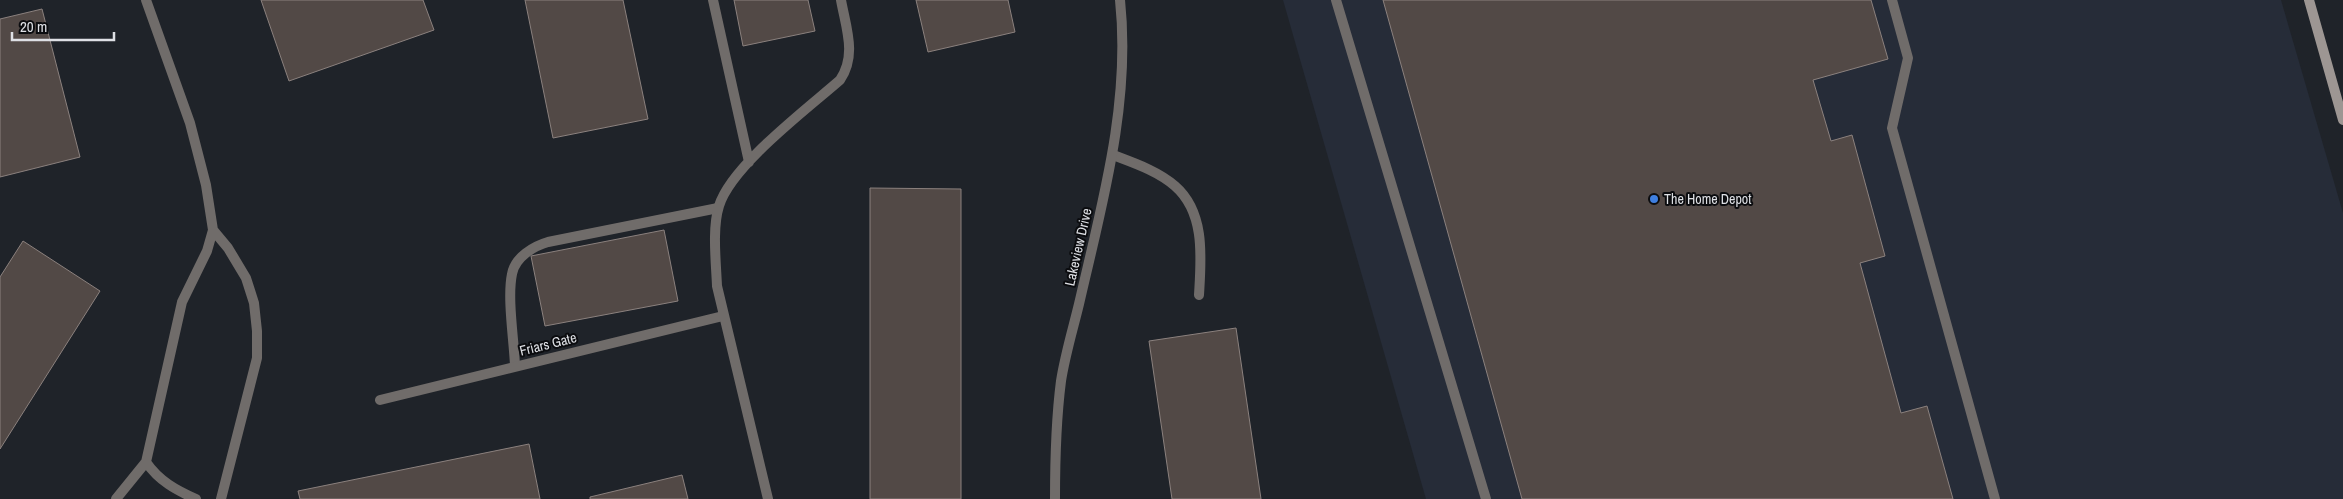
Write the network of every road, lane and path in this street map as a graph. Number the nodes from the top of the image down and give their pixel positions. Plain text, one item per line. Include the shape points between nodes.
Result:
1 (146, 0) edge
2 (713, 0) edge
3 (841, 0) edge
4 (1120, 0) edge
5 (1336, 0) edge
6 (1892, 0) edge
7 (2308, 0) edge
8 (2343, 120) edge
9 (1113, 155) junction
10 (749, 162) junction
11 (718, 208) junction
12 (213, 230) junction
13 (1199, 295) dead end
14 (723, 316) junction
15 (516, 366) junction
16 (380, 400) dead end
17 (146, 462) junction
18 (116, 499) edge
19 (196, 499) edge
20 (221, 499) edge
21 (768, 499) edge
22 (1056, 499) edge
23 (1486, 499) edge
24 (1995, 499) edge

1 - 12 street via 190,123 206,185
2 - 10 street
3 - 10 street via 851,55 848,69 840,80
4 - 9 street, Lakeview Drive via 1120,96
5 - 23 street
6 - 24 street via 1908,58 1892,128
7 - 8 street
9 - 13 street via 1158,174 1176,186 1188,202 1197,224 1202,251
9 - 22 street, Lakeview Drive via 1062,380 1055,465
10 - 11 street via 732,180
11 - 14 street via 715,255
11 - 15 street via 548,242 526,253 512,272
12 - 17 street via 207,251 182,302
12 - 20 street via 246,278 254,303 257,331 257,358
14 - 15 street, Friars Gate
14 - 21 street
15 - 16 street, Friars Gate
17 - 18 street
17 - 19 street via 154,474 174,489

